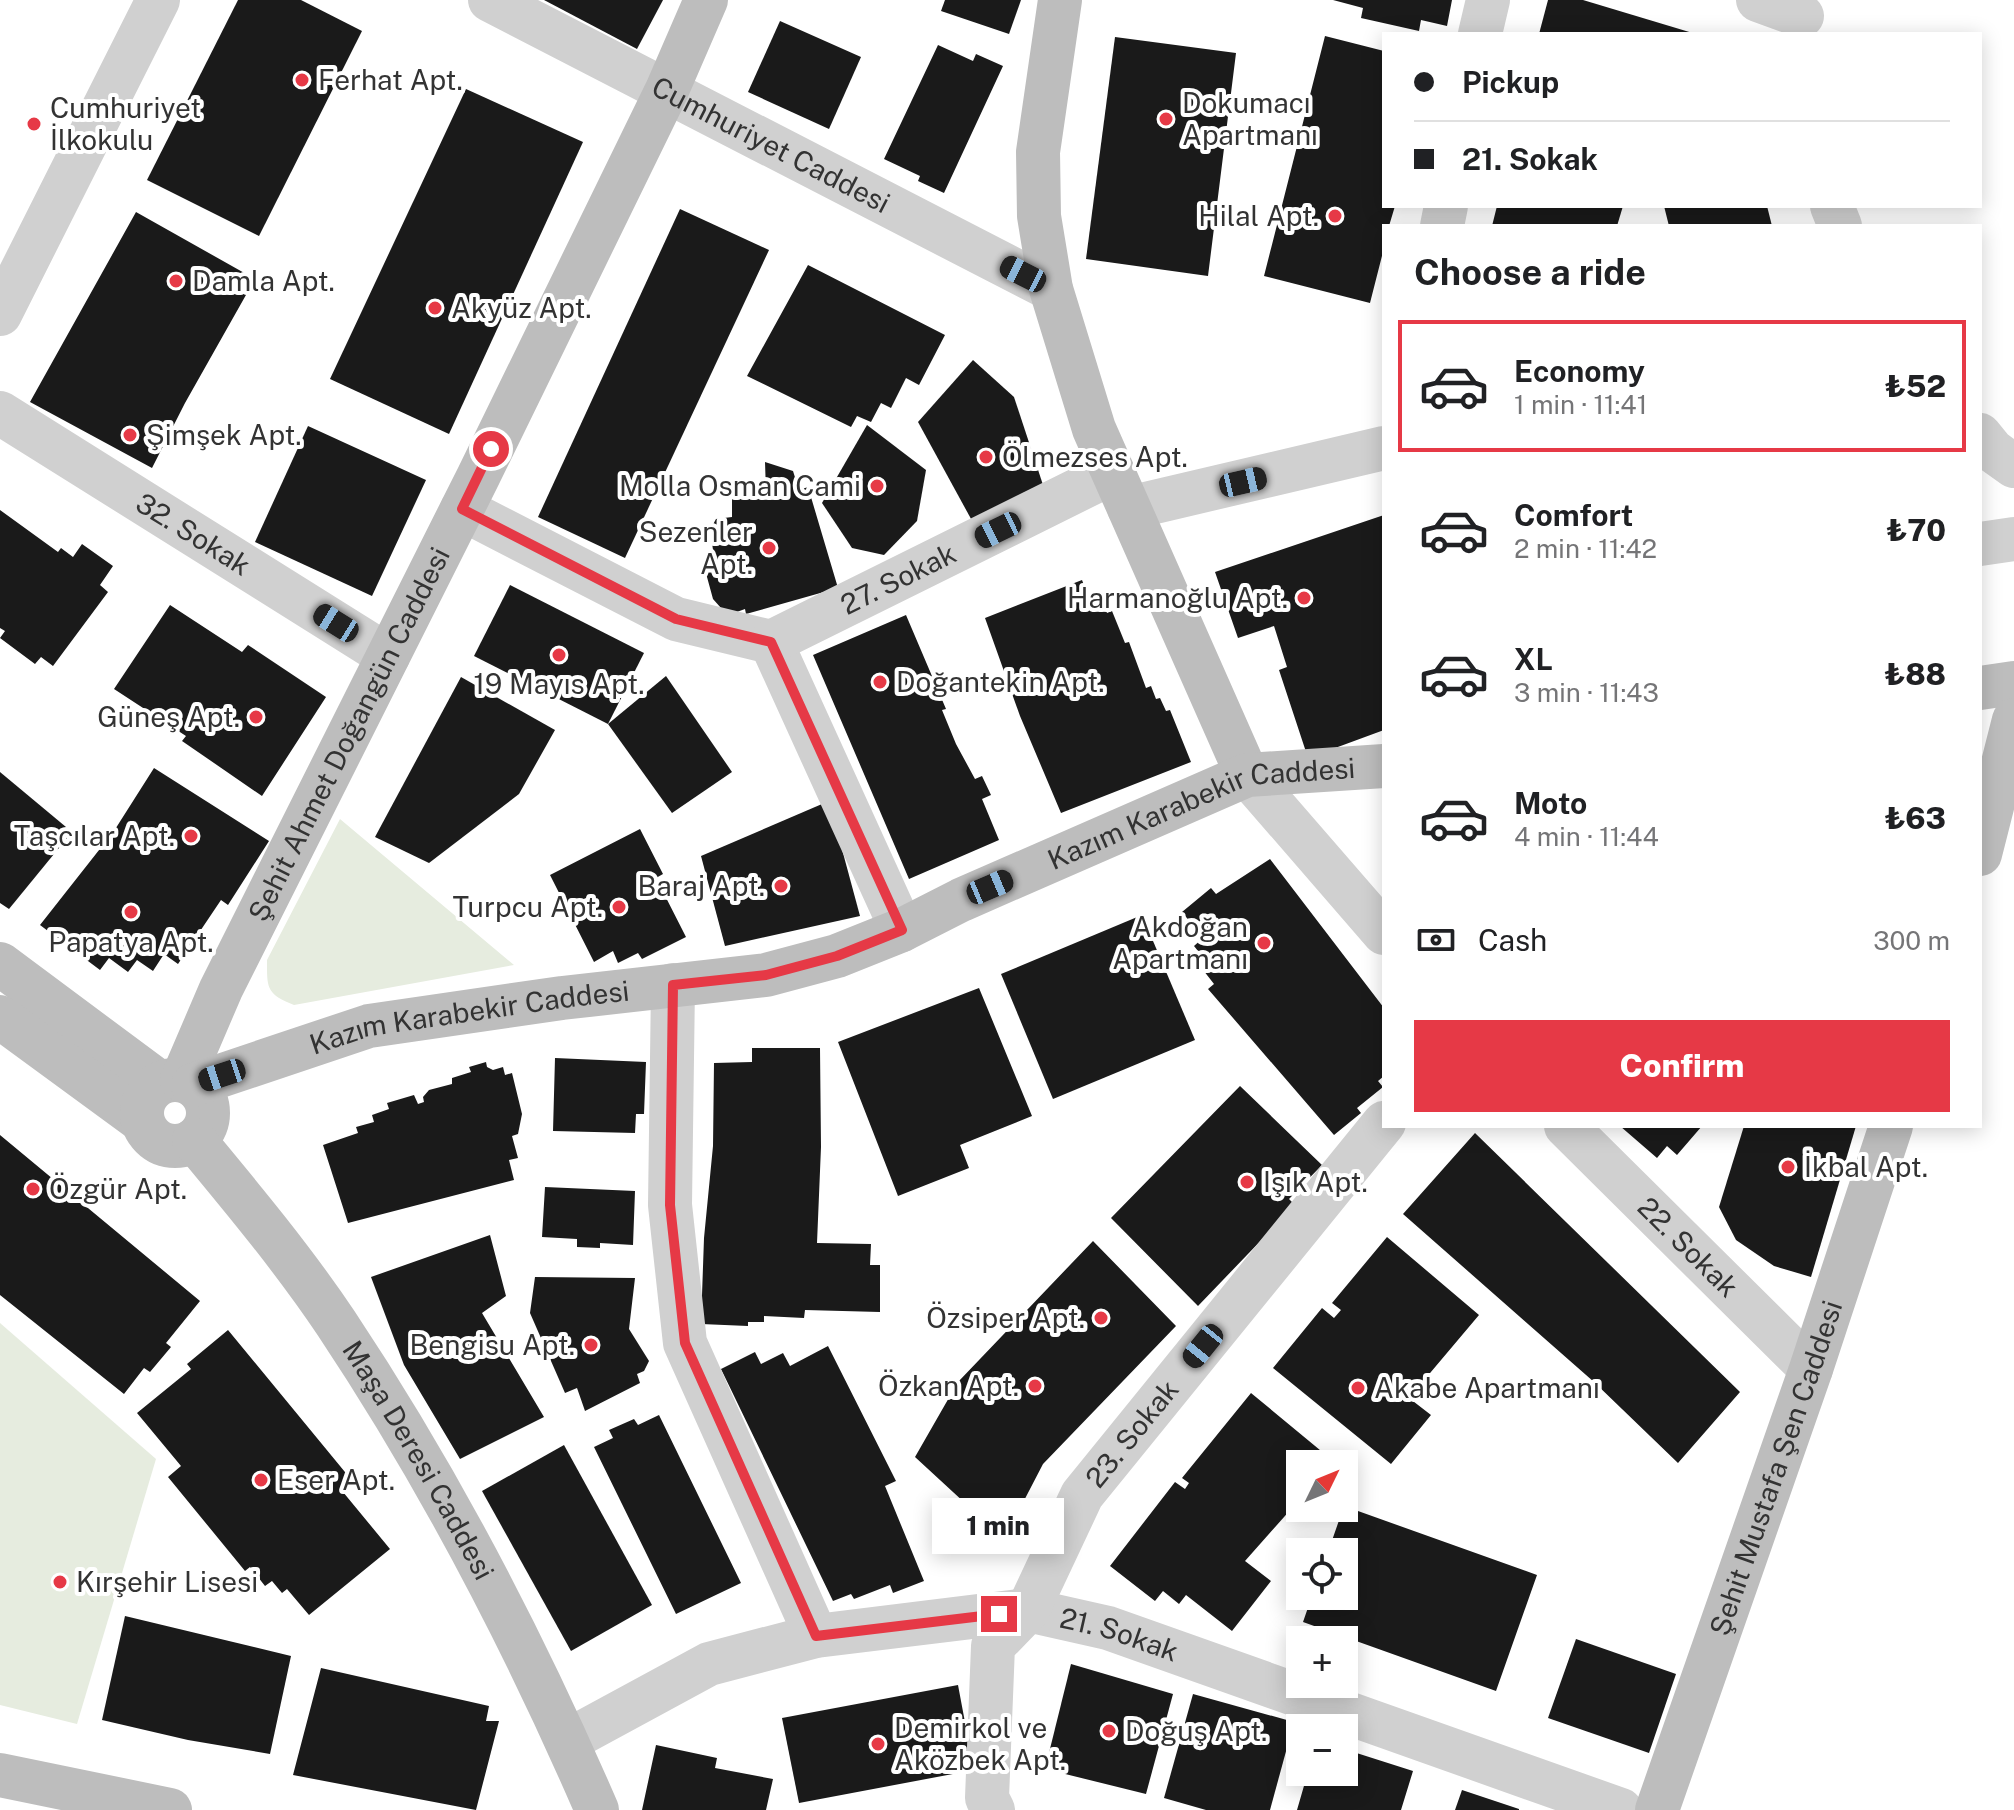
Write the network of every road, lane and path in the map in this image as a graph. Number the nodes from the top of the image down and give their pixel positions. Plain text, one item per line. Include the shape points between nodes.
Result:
1 (158, 0) edge
2 (490, 0) edge
3 (706, 0) edge
4 (1060, 0) edge
5 (1488, 0) edge
6 (1758, 0) edge
7 (1804, 17) edge
8 (1480, 32) edge
9 (667, 90) junction
10 (1051, 289) junction
11 (0, 314) edge
12 (0, 413) edge
13 (1982, 437) edge
14 (1382, 448) edge
15 (2014, 466) edge
16 (1121, 491) junction
17 (462, 509) junction
18 (2014, 539) edge
19 (1982, 544) edge
20 (771, 642) junction
21 (388, 656) junction
22 (2014, 683) edge
23 (1982, 688) edge
24 (2014, 720) edge
25 (1382, 766) edge
26 (1247, 775) junction
27 (1994, 838) edge
28 (902, 930) junction
29 (1382, 931) edge
30 (0, 964) edge
31 (673, 985) junction
32 (0, 1017) edge
33 (169, 1092) junction
34 (1382, 1125) edge
35 (1568, 1128) edge
36 (1890, 1128) edge
37 (1811, 1369) junction
38 (1028, 1610) junction
39 (816, 1636) junction
40 (567, 1741) junction
41 (0, 1775) edge
42 (170, 1810) edge
43 (597, 1810) edge
44 (993, 1810) edge
45 (1621, 1810) edge
46 (1657, 1810) edge

1 - 11 street
2 - 9 street, Cumhuriyet Caddesi
3 - 9 street, Şehit Ahmet Doğangün Caddesi
4 - 10 street via 1038,152 1039,216
5 - 8 street
6 - 7 street
9 - 10 street, Cumhuriyet Caddesi
9 - 17 street, Şehit Ahmet Doğangün Caddesi
10 - 16 street via 1094,429
12 - 21 street, 32. Sokak
13 - 15 street
14 - 16 street, 27. Sokak
16 - 20 street, 27. Sokak
16 - 26 street
17 - 20 street via 676,619
17 - 21 street, Şehit Ahmet Doğangün Caddesi
18 - 19 street
20 - 28 street
21 - 33 street, Şehit Ahmet Doğangün Caddesi
22 - 23 street
24 - 27 street
25 - 26 street, Kazım Karabekir Caddesi
26 - 28 street, Kazım Karabekir Caddesi
26 - 29 street
28 - 31 street, Kazım Karabekir Caddesi via 837,956 766,975
30 - 33 street
31 - 33 street, Kazım Karabekir Caddesi via 369,1026
31 - 39 street via 670,1205 685,1343
32 - 33 street
33 - 40 street, Maşa Deresi Caddesi via 201,1092 207,1122 194,1140 335,1321 406,1435 490,1583
34 - 38 street, 23. Sokak via 1082,1495
35 - 37 street, 22. Sokak
36 - 37 street, Şehit Mustafa Şen Caddesi
37 - 46 street, Şehit Mustafa Şen Caddesi
38 - 39 street, 21. Sokak
38 - 44 street, 23. Sokak via 993,1646 987,1783
38 - 45 street, 21. Sokak via 1108,1628
39 - 40 street, 21. Sokak via 709,1664
40 - 43 street, Maşa Deresi Caddesi
41 - 42 street

